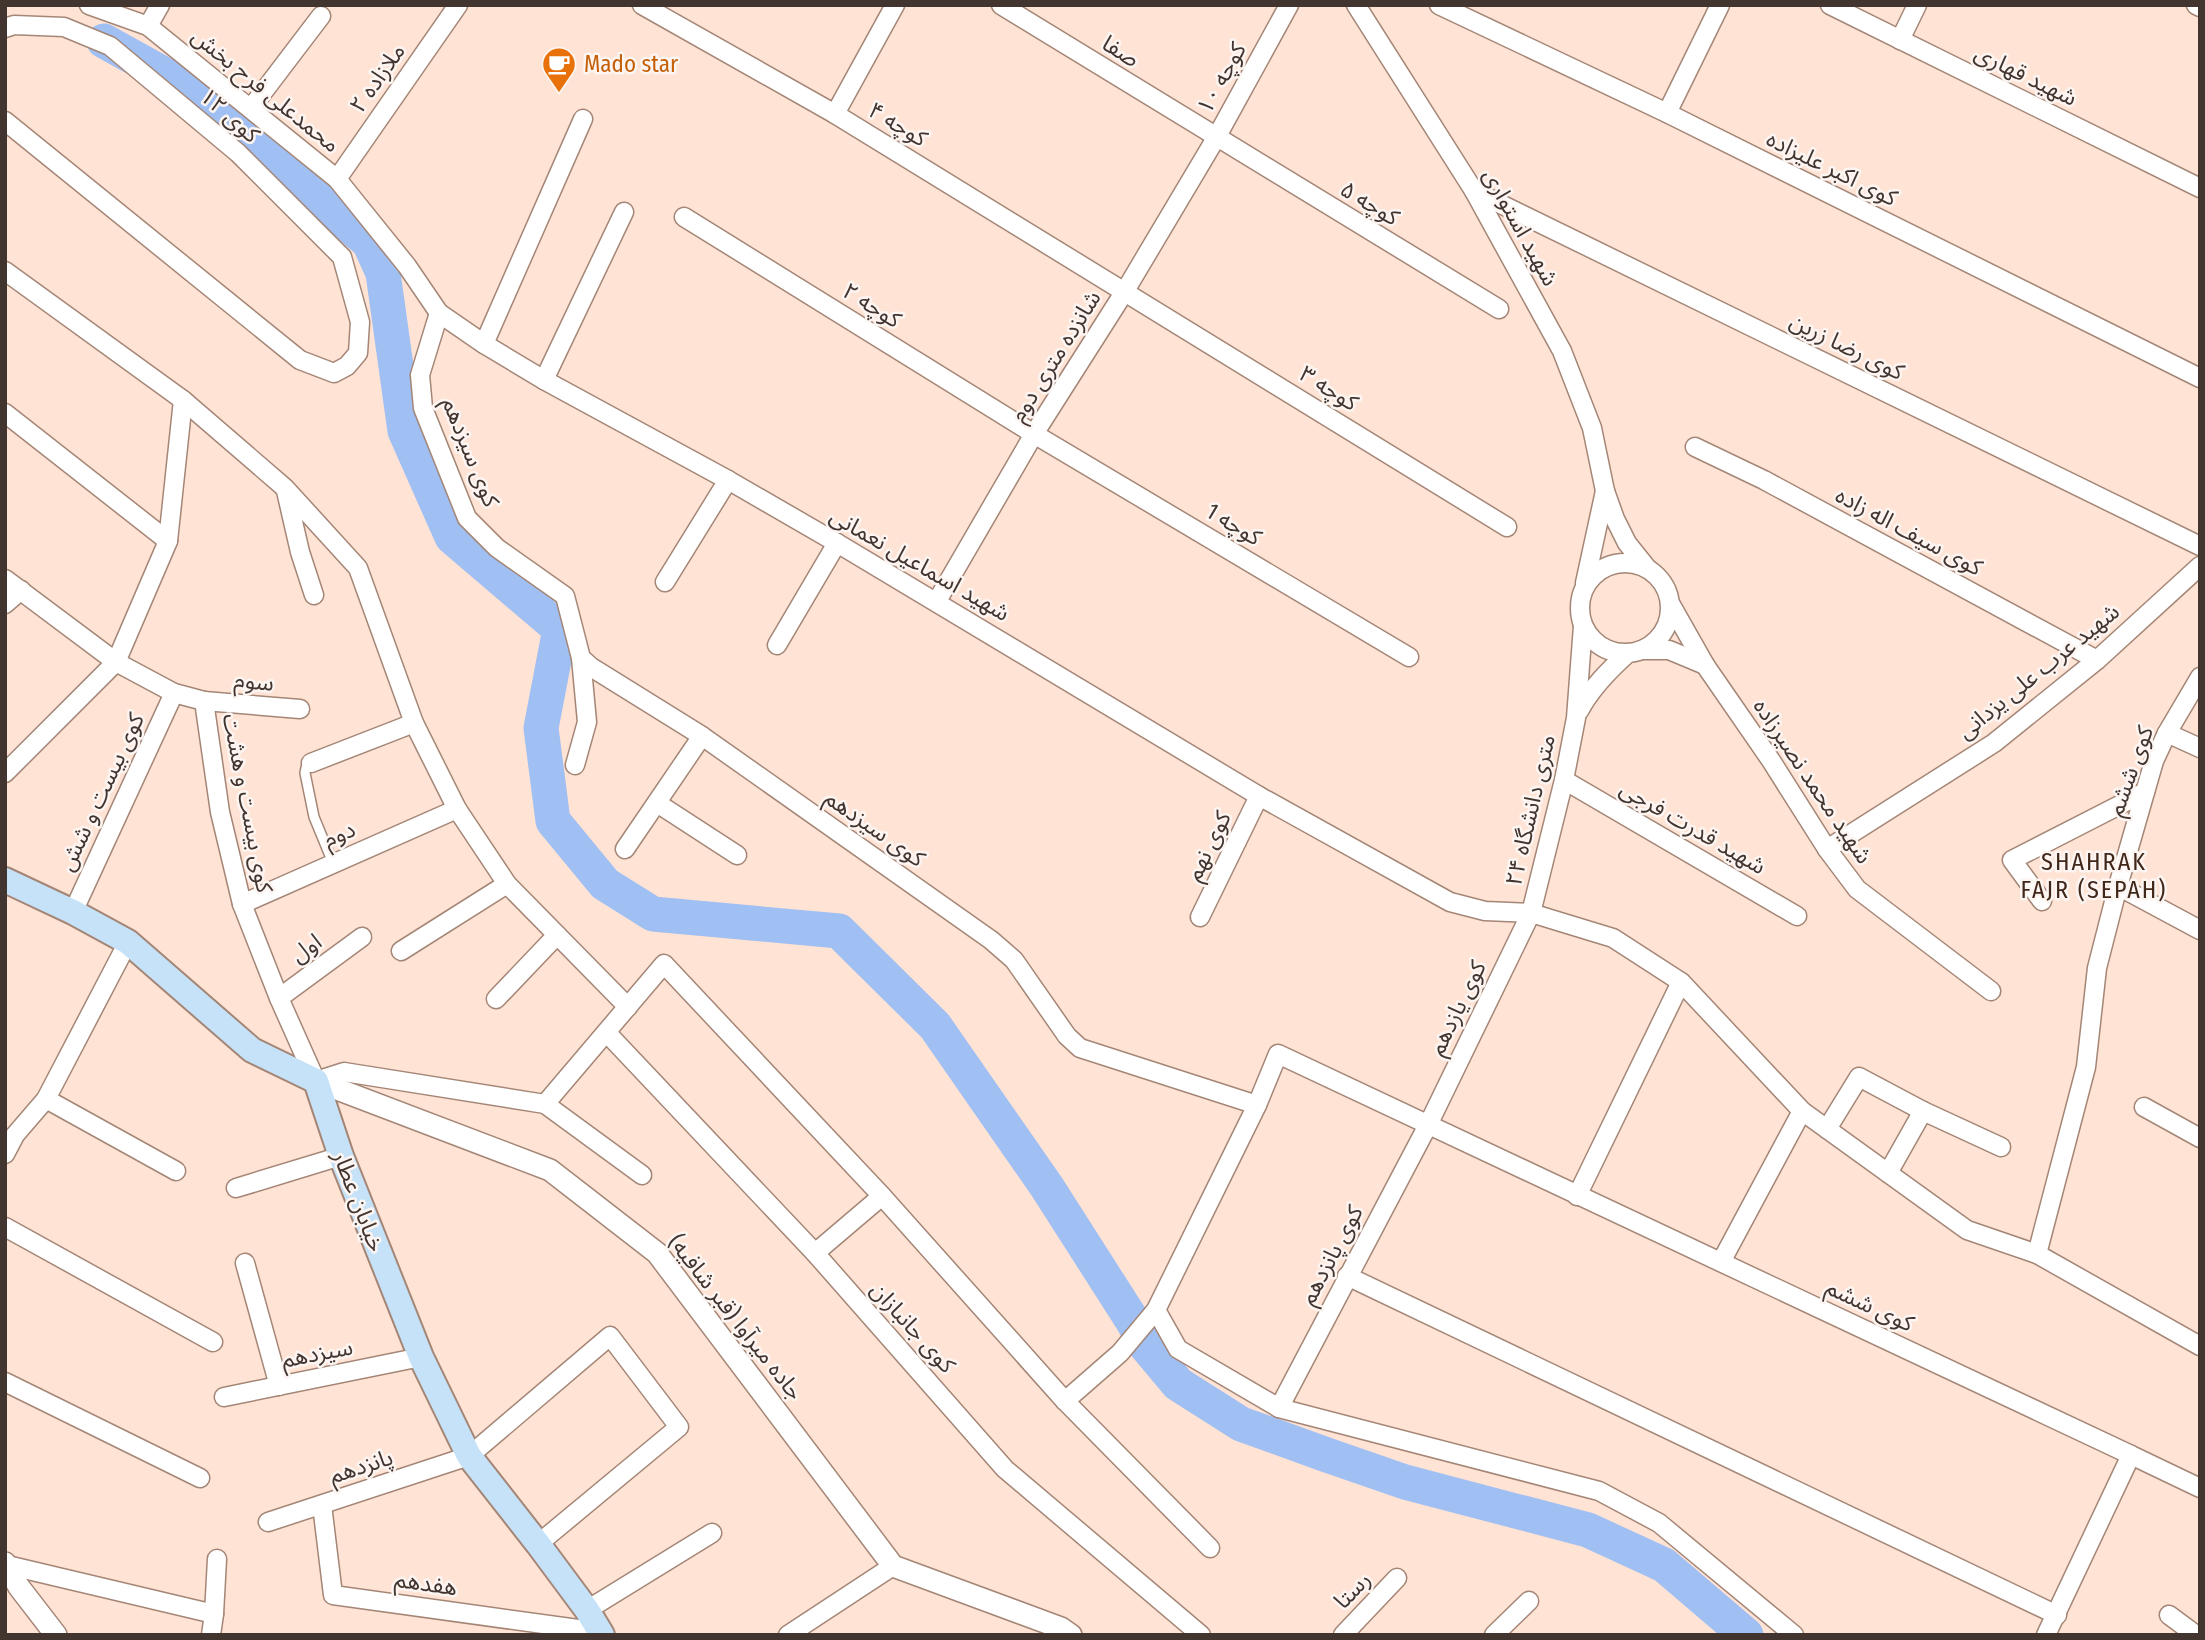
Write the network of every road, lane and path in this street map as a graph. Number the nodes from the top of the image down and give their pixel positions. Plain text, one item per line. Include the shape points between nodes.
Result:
1 (89, 5) edge
2 (160, 5) edge
3 (458, 5) edge
4 (642, 5) edge
5 (895, 5) edge
6 (1001, 5) edge
7 (1289, 5) edge
8 (1356, 5) edge
9 (1439, 5) edge
10 (1720, 5) edge
11 (1830, 5) edge
12 (1917, 5) edge
13 (321, 16) dead end
14 (148, 26) junction
15 (5, 28) edge
16 (1900, 40) junction
17 (251, 108) junction
18 (1667, 113) junction
19 (835, 114) junction
20 (583, 119) dead end
21 (5, 121) edge
22 (1216, 138) junction
23 (337, 179) junction
24 (2200, 188) edge
25 (1474, 191) junction
26 (624, 212) dead end
27 (684, 218) dead end
28 (5, 271) edge
29 (1125, 290) junction
30 (1499, 309) dead end
31 (439, 313) junction
32 (484, 344) junction
33 (2200, 379) edge
34 (544, 380) junction
35 (183, 400) junction
36 (5, 413) edge
37 (1034, 434) junction
38 (1695, 447) dead end
39 (728, 480) junction
40 (285, 488) junction
41 (1605, 491) junction
42 (1507, 527) dead end
43 (168, 541) junction
44 (837, 543) junction
45 (2200, 545) edge
46 (2200, 566) edge
47 (1647, 568) junction
48 (5, 579) edge
49 (665, 582) dead end
50 (1585, 586) junction
51 (21, 590) junction
52 (314, 595) dead end
53 (937, 601) junction
54 (5, 604) edge
55 (1671, 605) junction
56 (1583, 626) junction
57 (777, 645) dead end
58 (1635, 652) junction
59 (581, 657) junction
60 (1409, 657) dead end
61 (2097, 660) junction
62 (116, 662) junction
63 (1705, 665) junction
64 (2200, 677) edge
65 (174, 693) junction
66 (205, 701) junction
67 (300, 709) dead end
68 (1576, 718) junction
69 (414, 723) junction
70 (2167, 733) junction
71 (702, 736) junction
72 (2200, 748) edge
73 (311, 763) joint
74 (575, 765) dead end
75 (5, 773) edge
76 (1564, 780) junction
77 (2145, 792) junction
78 (1259, 796) junction
79 (657, 803) junction
80 (457, 808) junction
81 (625, 849) dead end
82 (1827, 849) junction
83 (737, 855) dead end
84 (333, 863) junction
85 (5, 880) edge
86 (506, 884) junction
87 (2118, 886) junction
88 (2042, 901) dead end
89 (242, 904) junction
90 (73, 912) junction
91 (1531, 913) junction
92 (1797, 916) dead end
93 (1200, 917) dead end
94 (2200, 930) edge
95 (557, 935) junction
96 (362, 937) dead end
97 (128, 942) junction
98 (401, 951) dead end
99 (1681, 982) junction
100 (1991, 991) dead end
101 (279, 998) junction
102 (496, 999) dead end
103 (628, 1007) junction
104 (607, 1033) junction
105 (316, 1081) junction
106 (46, 1099) junction
107 (545, 1104) junction
108 (1257, 1105) junction
109 (2144, 1107) dead end
110 (1802, 1111) junction
111 (1923, 1111) junction
112 (1427, 1125) junction
113 (1827, 1129) junction
114 (10, 1132) edge
115 (2200, 1138) edge
116 (2001, 1147) dead end
117 (5, 1154) edge
118 (341, 1156) junction
119 (176, 1171) dead end
120 (1888, 1173) junction
121 (642, 1175) dead end
122 (236, 1188) dead end
123 (882, 1196) junction
124 (1577, 1196) junction
125 (5, 1227) edge
126 (815, 1253) junction
127 (2037, 1254) junction
128 (1721, 1262) junction
129 (245, 1263) dead end
130 (1347, 1276) junction
131 (1156, 1310) junction
132 (214, 1342) dead end
133 (2200, 1346) edge
134 (421, 1357) junction
135 (5, 1381) edge
136 (279, 1386) junction
137 (224, 1397) dead end
138 (1065, 1401) junction
139 (1279, 1408) junction
140 (2132, 1455) junction
141 (470, 1456) junction
142 (200, 1478) dead end
143 (2200, 1488) edge
144 (322, 1505) junction
145 (268, 1522) dead end
146 (712, 1533) dead end
147 (538, 1544) junction
148 (1210, 1548) dead end
149 (217, 1559) dead end
150 (893, 1566) junction
151 (9, 1575) edge
152 (1397, 1578) dead end
153 (1530, 1601) dead end
154 (587, 1610) junction
155 (214, 1614) junction
156 (2057, 1615) junction
157 (2169, 1615) dead end
158 (601, 1633) edge
159 (56, 1635) edge
160 (211, 1635) edge
161 (788, 1635) edge
162 (1071, 1635) edge
163 (1201, 1635) edge
164 (1343, 1635) edge
165 (1494, 1635) edge
166 (1794, 1635) edge
167 (2046, 1635) edge
168 (2196, 1635) edge

1 - 14 street, محمدعلی فرح بخش
2 - 14 street
3 - 23 street, ملازاده ۲
4 - 19 street, کوچه ۴
5 - 19 street
6 - 22 street, صفا
7 - 22 street, کوچه ۱۰
8 - 25 street, شهید استواری
9 - 18 street, کوی اکبر علیزاده
10 - 18 street
11 - 16 street, شهید قهاری
12 - 16 street
13 - 17 street
14 - 17 street, محمدعلی فرح بخش
15 - 21 street, کوی ۱۲ via 64,27 110,46 238,153 342,257 360,322 358,353 334,373 300,360
16 - 24 street, شهید قهاری
17 - 23 street, محمدعلی فرح بخش
18 - 33 street, کوی اکبر علیزاده
19 - 29 street, کوچه ۴
20 - 32 street
22 - 29 street, شانزده متری دوم
22 - 30 street, کوچه ۵
23 - 31 street, شهید اسماعیل نعمانی
25 - 41 street, شهید استواری via 1562,351 1592,428
25 - 45 street, کوی رضا زرین
26 - 34 street
27 - 37 street, کوچه ۲
28 - 35 street
29 - 37 street, شانزده متری دوم
29 - 42 street, کوچه ۳
31 - 32 street, شهید اسماعیل نعمانی
31 - 59 street, کوی سیزدهم via 420,375 423,408 467,518 496,548 565,596
32 - 34 street, شهید اسماعیل نعمانی
34 - 39 street, شهید اسماعیل نعمانی
35 - 40 street
35 - 43 street
36 - 43 street
37 - 53 street, شانزده متری دوم
37 - 60 street, کوچه 1
38 - 61 street, کوی سیف اله زاده
39 - 44 street, شهید اسماعیل نعمانی
39 - 49 street
40 - 52 street
40 - 69 street via 358,568
41 - 47 street, شهید استواری via 1627,542
41 - 50 street, شهید استواری
43 - 62 street
44 - 53 street, شهید اسماعیل نعمانی
44 - 57 street
46 - 61 street, شهید عرب علی یزدانی
47 - 50 street via 1618,562 1604,567
47 - 55 street via 1659,577
48 - 51 street, کوی بیست و هشت
50 - 56 street via 1580,599
51 - 54 street
51 - 62 street, کوی بیست و هشت
53 - 78 street, شهید اسماعیل نعمانی
55 - 58 street via 1663,633
55 - 63 street, شهید محمد نصیرزاده
56 - 58 street via 1601,647
56 - 68 street, ۲۴ متری دانشگاه
58 - 63 street via 1669,650
58 - 68 street, ۲۴ متری دانشگاه via 1610,669
59 - 71 street, کوی سیزدهم via 602,675
59 - 74 street via 587,722
61 - 82 street, شهید عرب علی یزدانی via 1994,743
62 - 65 street, کوی بیست و هشت
62 - 75 street
63 - 82 street, شهید محمد نصیرزاده
64 - 70 street, کوی ششم
65 - 66 street, کوی بیست و هشت
65 - 90 street, کوی بیست و شش
66 - 67 street, سوم
66 - 89 street, کوی بیست و هشت via 220,812
68 - 76 street, ۲۴ متری دانشگاه
69 - 73 street
69 - 80 street
70 - 72 street
70 - 77 street, کوی ششم
71 - 79 street
71 - 108 street, کوی سیزدهم via 991,940 1014,960 1080,1048
73 - 84 lane via 305,773 314,817
76 - 91 street, ۲۴ متری دانشگاه
76 - 92 street, شهید قدرت فرجی
77 - 87 street, کوی ششم
77 - 88 street via 2012,860
78 - 91 street, شهید اسماعیل نعمانی via 1450,902 1485,911
78 - 93 street, کوی نهم
79 - 81 street
79 - 83 street
80 - 84 street, دوم
80 - 86 street
82 - 100 street, شهید محمد نصیرزاده via 1857,889
84 - 89 street, دوم
85 - 90 main road
86 - 95 street
86 - 98 street
87 - 94 street
87 - 127 street, کوی ششم via 2097,968 2086,1067
89 - 101 street, کوی بیست و هشت
90 - 97 main road
91 - 99 street, شهید اسماعیل نعمانی via 1614,938
91 - 112 street, کوی یازدهم
95 - 102 street
95 - 103 street
96 - 101 street, اول
97 - 105 main road via 252,1050
97 - 106 street
99 - 110 street, شهید اسماعیل نعمانی
99 - 124 street
101 - 105 street, کوی بیست و هشت
103 - 104 street
103 - 123 street via 664,964
104 - 107 street
104 - 126 street, کوی جانبازان
105 - 107 street via 344,1072
105 - 118 main road, خیابان عطار
105 - 150 street, جاده میرآوا (قبر شافیه) via 550,1170 657,1253
106 - 114 street
106 - 119 street
107 - 121 street
108 - 112 street via 1278,1054
108 - 131 street
109 - 115 street
110 - 113 street, شهید اسماعیل نعمانی
110 - 128 street
111 - 113 street via 1859,1077
111 - 116 street
111 - 120 street
112 - 124 street, کوی ششم
112 - 130 street, کوی پانزدهم
113 - 120 street, شهید اسماعیل نعمانی
114 - 117 street
118 - 122 street
118 - 134 main road, خیابان عطار
120 - 127 street, شهید اسماعیل نعمانی via 1967,1230
123 - 126 street
123 - 138 street
124 - 128 street, کوی ششم
125 - 132 street
126 - 163 street, کوی جانبازان via 1005,1469
127 - 133 street, شهید اسماعیل نعمانی
128 - 140 street, کوی ششم
129 - 136 street
130 - 139 street, کوی پانزدهم
130 - 156 street
131 - 138 street via 1120,1353
131 - 139 street via 1178,1349
134 - 136 street, سیزدهم
134 - 141 main road, خیابان عطار
135 - 142 street
136 - 137 street, سیزدهم
138 - 148 street
139 - 166 street via 1599,1490 1659,1523
140 - 143 street, کوی ششم
140 - 156 street
141 - 144 street, پانزدهم
141 - 147 main road, خیابان عطار
141 - 147 street via 610,1336 679,1427
144 - 145 street, پانزدهم
144 - 158 street, هفدهم via 333,1595
146 - 154 street
147 - 154 main road, خیابان عطار
149 - 155 street
150 - 161 street
150 - 162 street
151 - 155 street
151 - 159 street
152 - 164 street, رستا
153 - 165 street
154 - 158 main road, خیابان عطار
155 - 160 street
156 - 167 street
157 - 168 street

